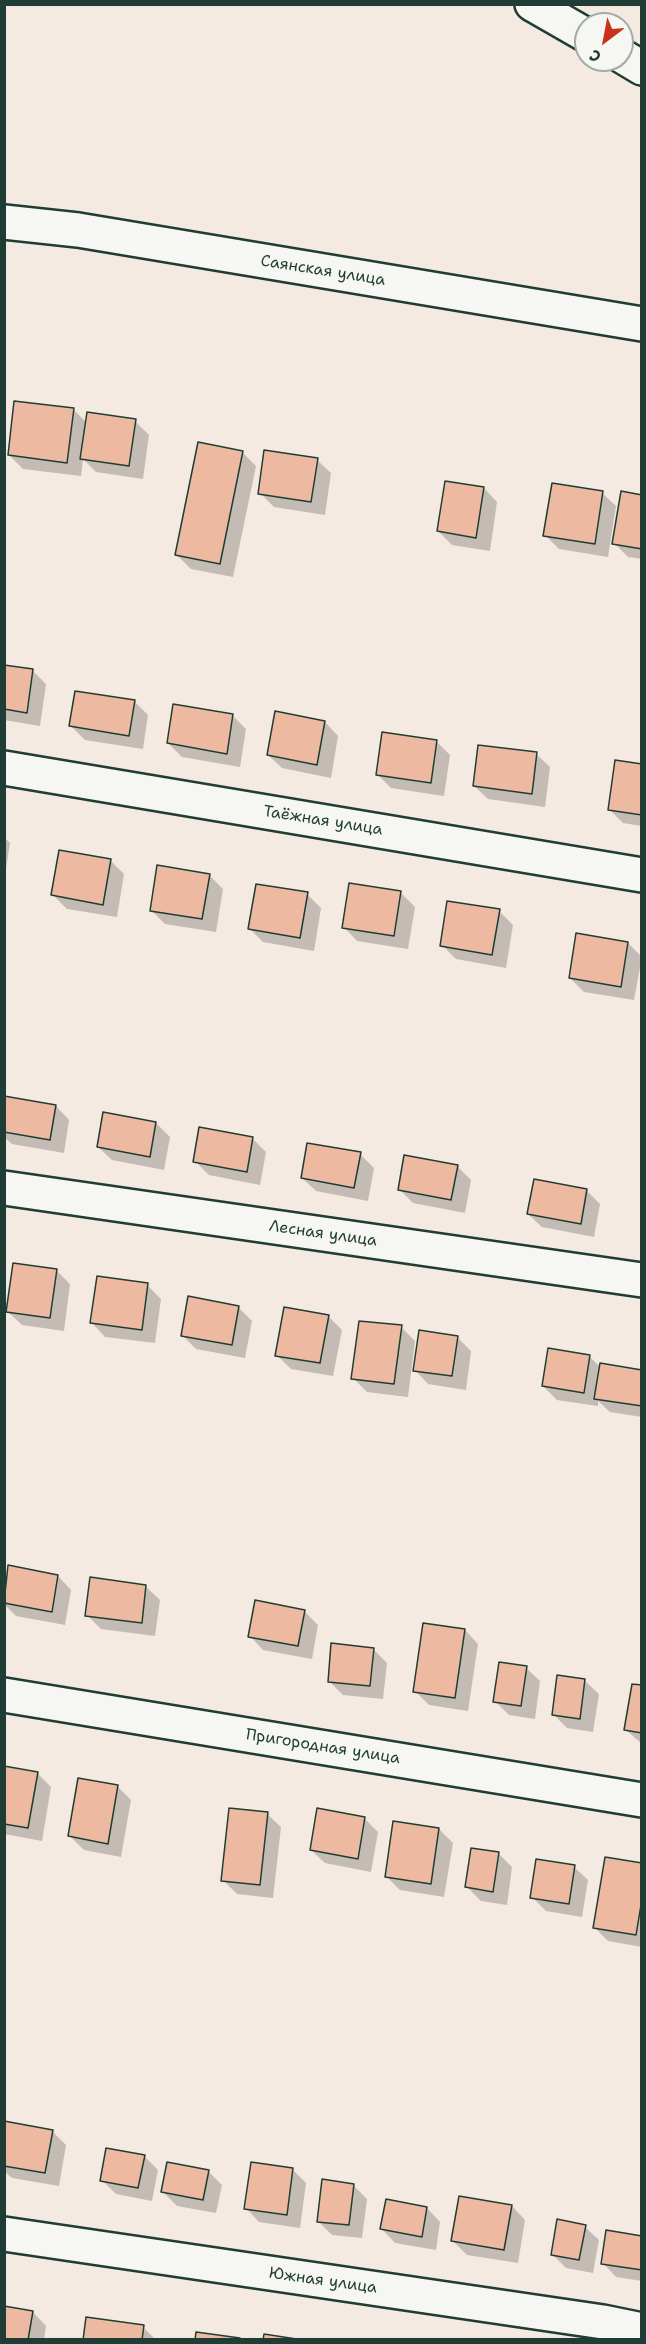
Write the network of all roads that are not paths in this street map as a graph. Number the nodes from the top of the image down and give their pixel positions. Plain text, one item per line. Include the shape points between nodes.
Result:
1 (532, 4) edge
2 (574, 28) edge
3 (4, 222) edge
4 (642, 324) edge
5 (4, 768) edge
6 (642, 875) edge
7 (4, 1188) edge
8 (642, 1280) edge
9 (4, 1695) edge
10 (642, 1800) edge
11 (4, 2234) edge
12 (642, 2330) edge

1 - 2 street
3 - 4 street, Саянская улица via 78,230
5 - 6 street, Таёжная улица
7 - 8 street, Лесная улица
9 - 10 street, Пригородная улица
11 - 12 street, Южная улица

